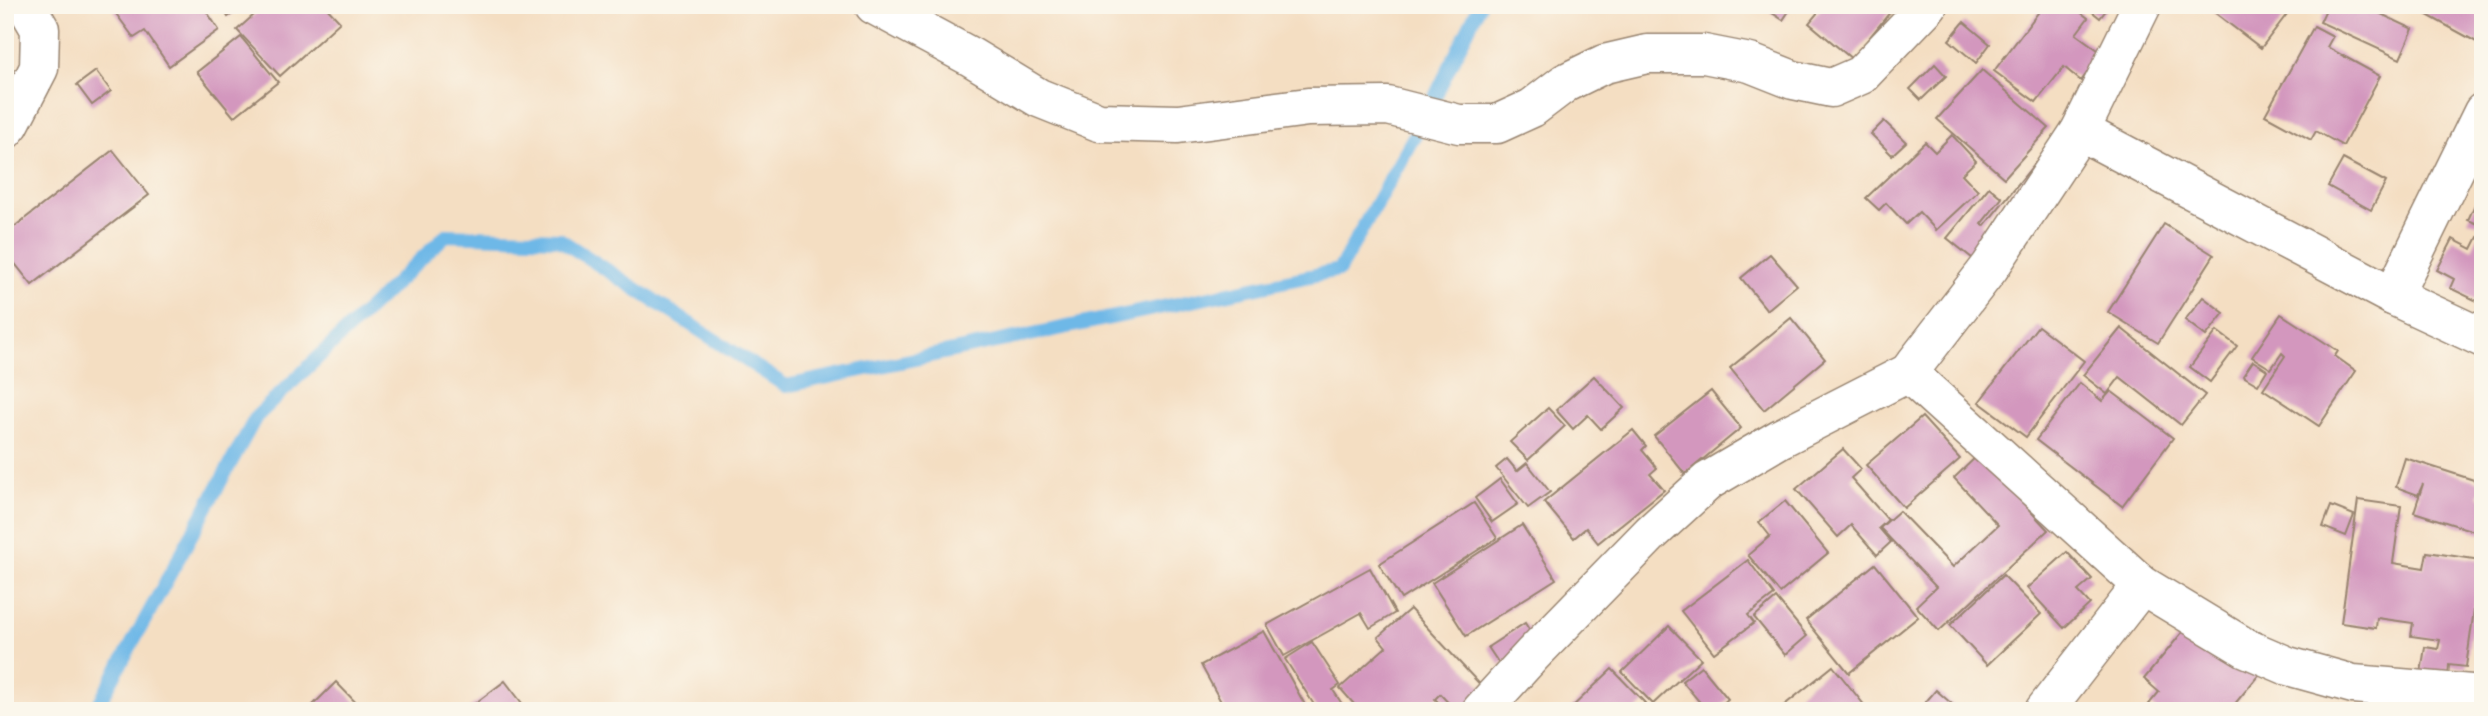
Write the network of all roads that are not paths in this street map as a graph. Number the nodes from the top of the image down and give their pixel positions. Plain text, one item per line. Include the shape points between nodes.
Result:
1 (26, 5) edge
2 (874, 5) edge
3 (1928, 5) edge
4 (2142, 5) edge
5 (2483, 111) edge
6 (5, 130) edge
7 (2080, 131) junction
8 (2393, 296) junction
9 (2483, 338) edge
10 (1908, 373) junction
11 (2142, 585) junction
12 (2483, 695) edge
13 (1481, 711) edge
14 (2044, 711) edge

1 - 6 street via 40,29 39,68
2 - 3 street via 1039,98 1100,122 1178,124 1308,107 1388,106 1459,124 1497,124 1604,64 1647,54 1704,54 1831,88 1861,75
4 - 7 street
5 - 8 street
7 - 8 street
7 - 10 street via 1990,267
8 - 9 street
10 - 11 street
10 - 13 street via 1708,481 1651,533
11 - 12 street via 2246,648 2288,666 2353,684
11 - 14 street

